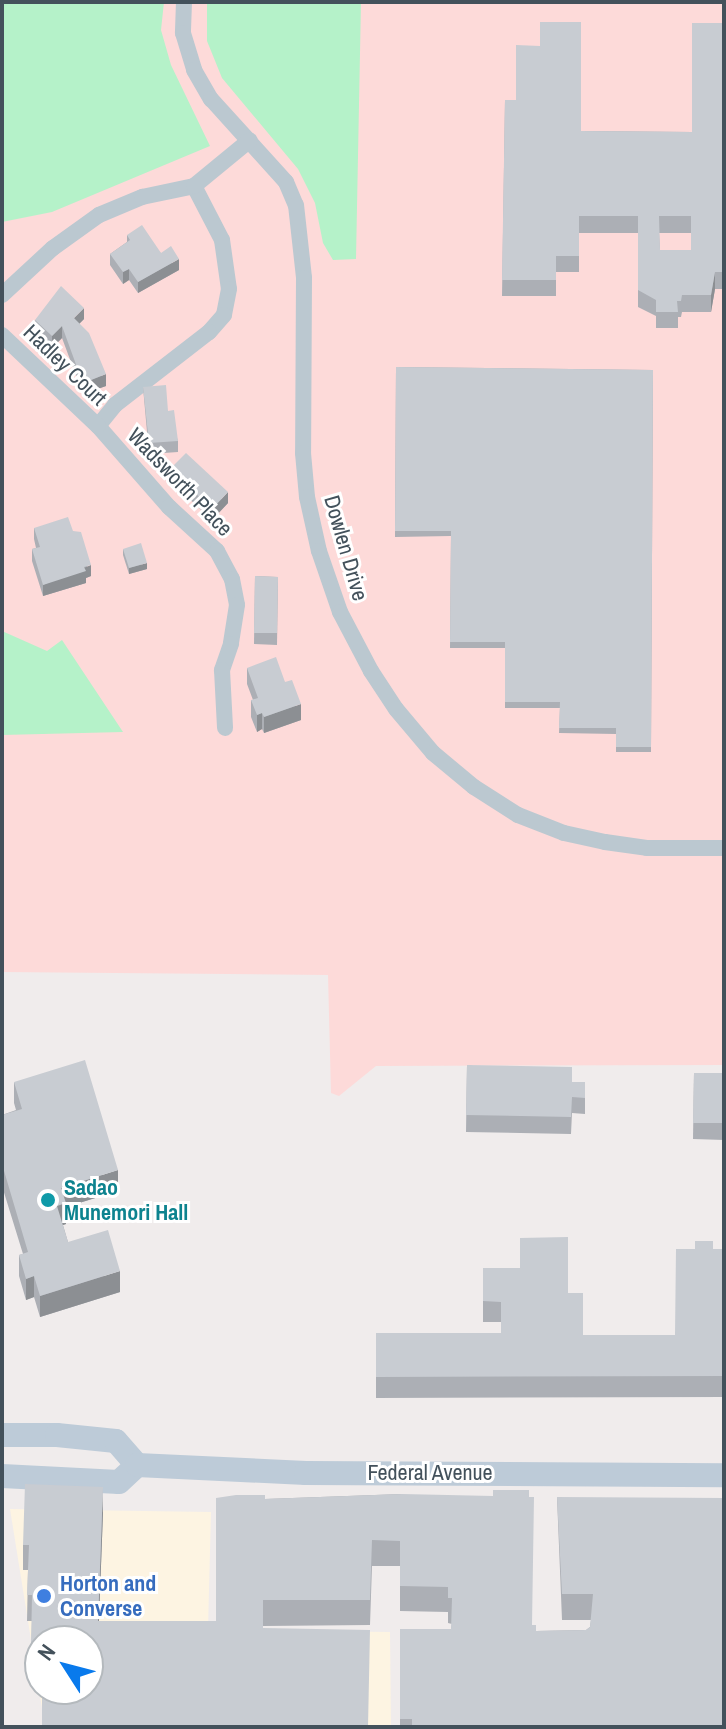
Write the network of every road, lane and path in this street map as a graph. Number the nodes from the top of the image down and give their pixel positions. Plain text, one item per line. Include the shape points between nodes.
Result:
1 (184, 2) edge
2 (250, 140) junction
3 (194, 186) junction
4 (2, 295) edge
5 (2, 335) edge
6 (98, 426) junction
7 (225, 728) dead end
8 (724, 848) edge
9 (2, 1435) edge
10 (137, 1465) junction
11 (724, 1475) edge
12 (2, 1476) edge

1 - 2 street, Dowlen Drive via 183,33 194,70 211,99
2 - 3 street
2 - 8 street, Dowlen Drive via 286,182 301,233 303,453 319,551 340,612 388,696 433,753 518,815 605,842
3 - 4 street via 142,197 99,215
3 - 6 street, Wadsworth Place via 222,240 229,289 224,315 115,405
5 - 6 street, Hadley Court
6 - 7 street, Wadsworth Place via 158,496 217,551 232,579 237,605 222,670
9 - 10 street via 116,1441
10 - 11 street, Federal Avenue via 306,1473
10 - 12 street, Federal Avenue via 119,1482

